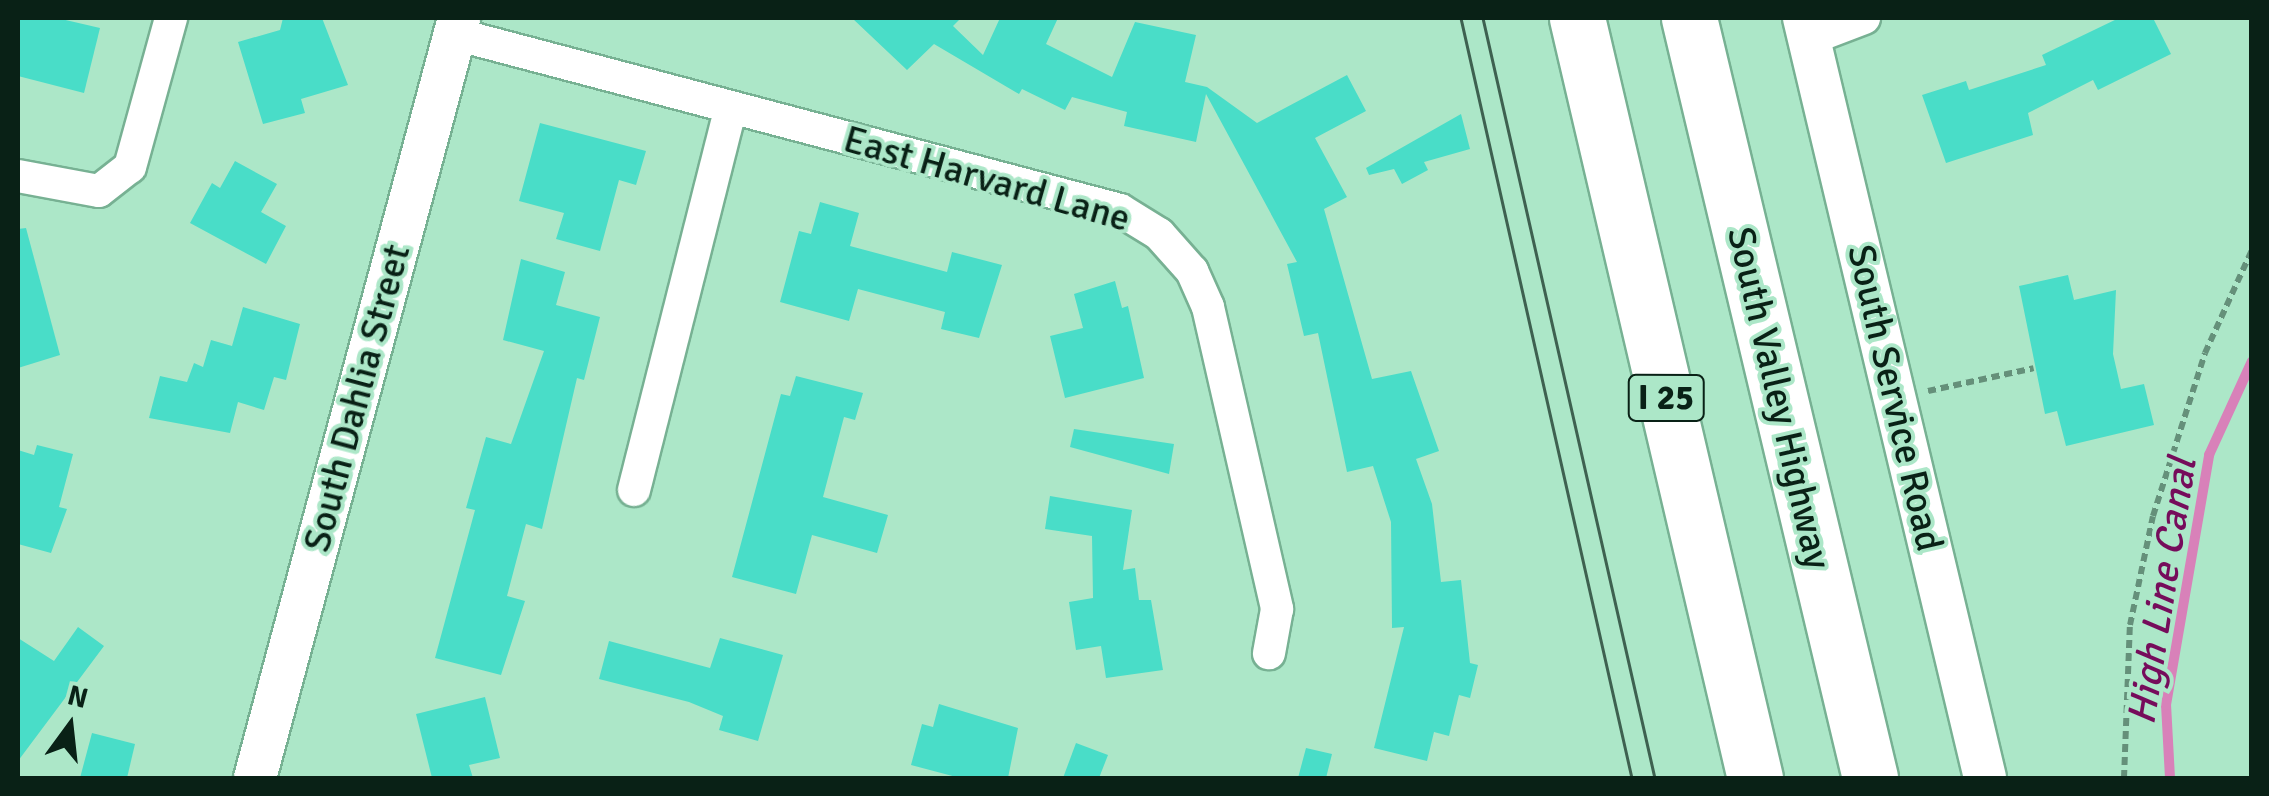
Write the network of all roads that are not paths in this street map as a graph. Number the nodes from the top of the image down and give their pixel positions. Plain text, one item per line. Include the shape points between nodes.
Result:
1 (172, 18) edge
2 (1577, 18) edge
3 (1688, 18) edge
4 (1864, 18) edge
5 (457, 26) edge
6 (1806, 28) edge
7 (730, 108) junction
8 (18, 176) edge
9 (634, 490) dead end
10 (1269, 653) dead end
11 (255, 778) edge
12 (1755, 778) edge
13 (1870, 778) edge
14 (1985, 778) edge

1 - 8 street via 130,167 99,191
2 - 12 highway, I 25
3 - 13 highway, South Valley Highway
4 - 6 street
5 - 7 street, East Harvard Lane
5 - 11 street, South Dahlia Street
6 - 14 street, South Service Road
7 - 9 street
7 - 10 street, East Harvard Lane via 1120,210 1180,254 1208,307 1262,527 1277,609

